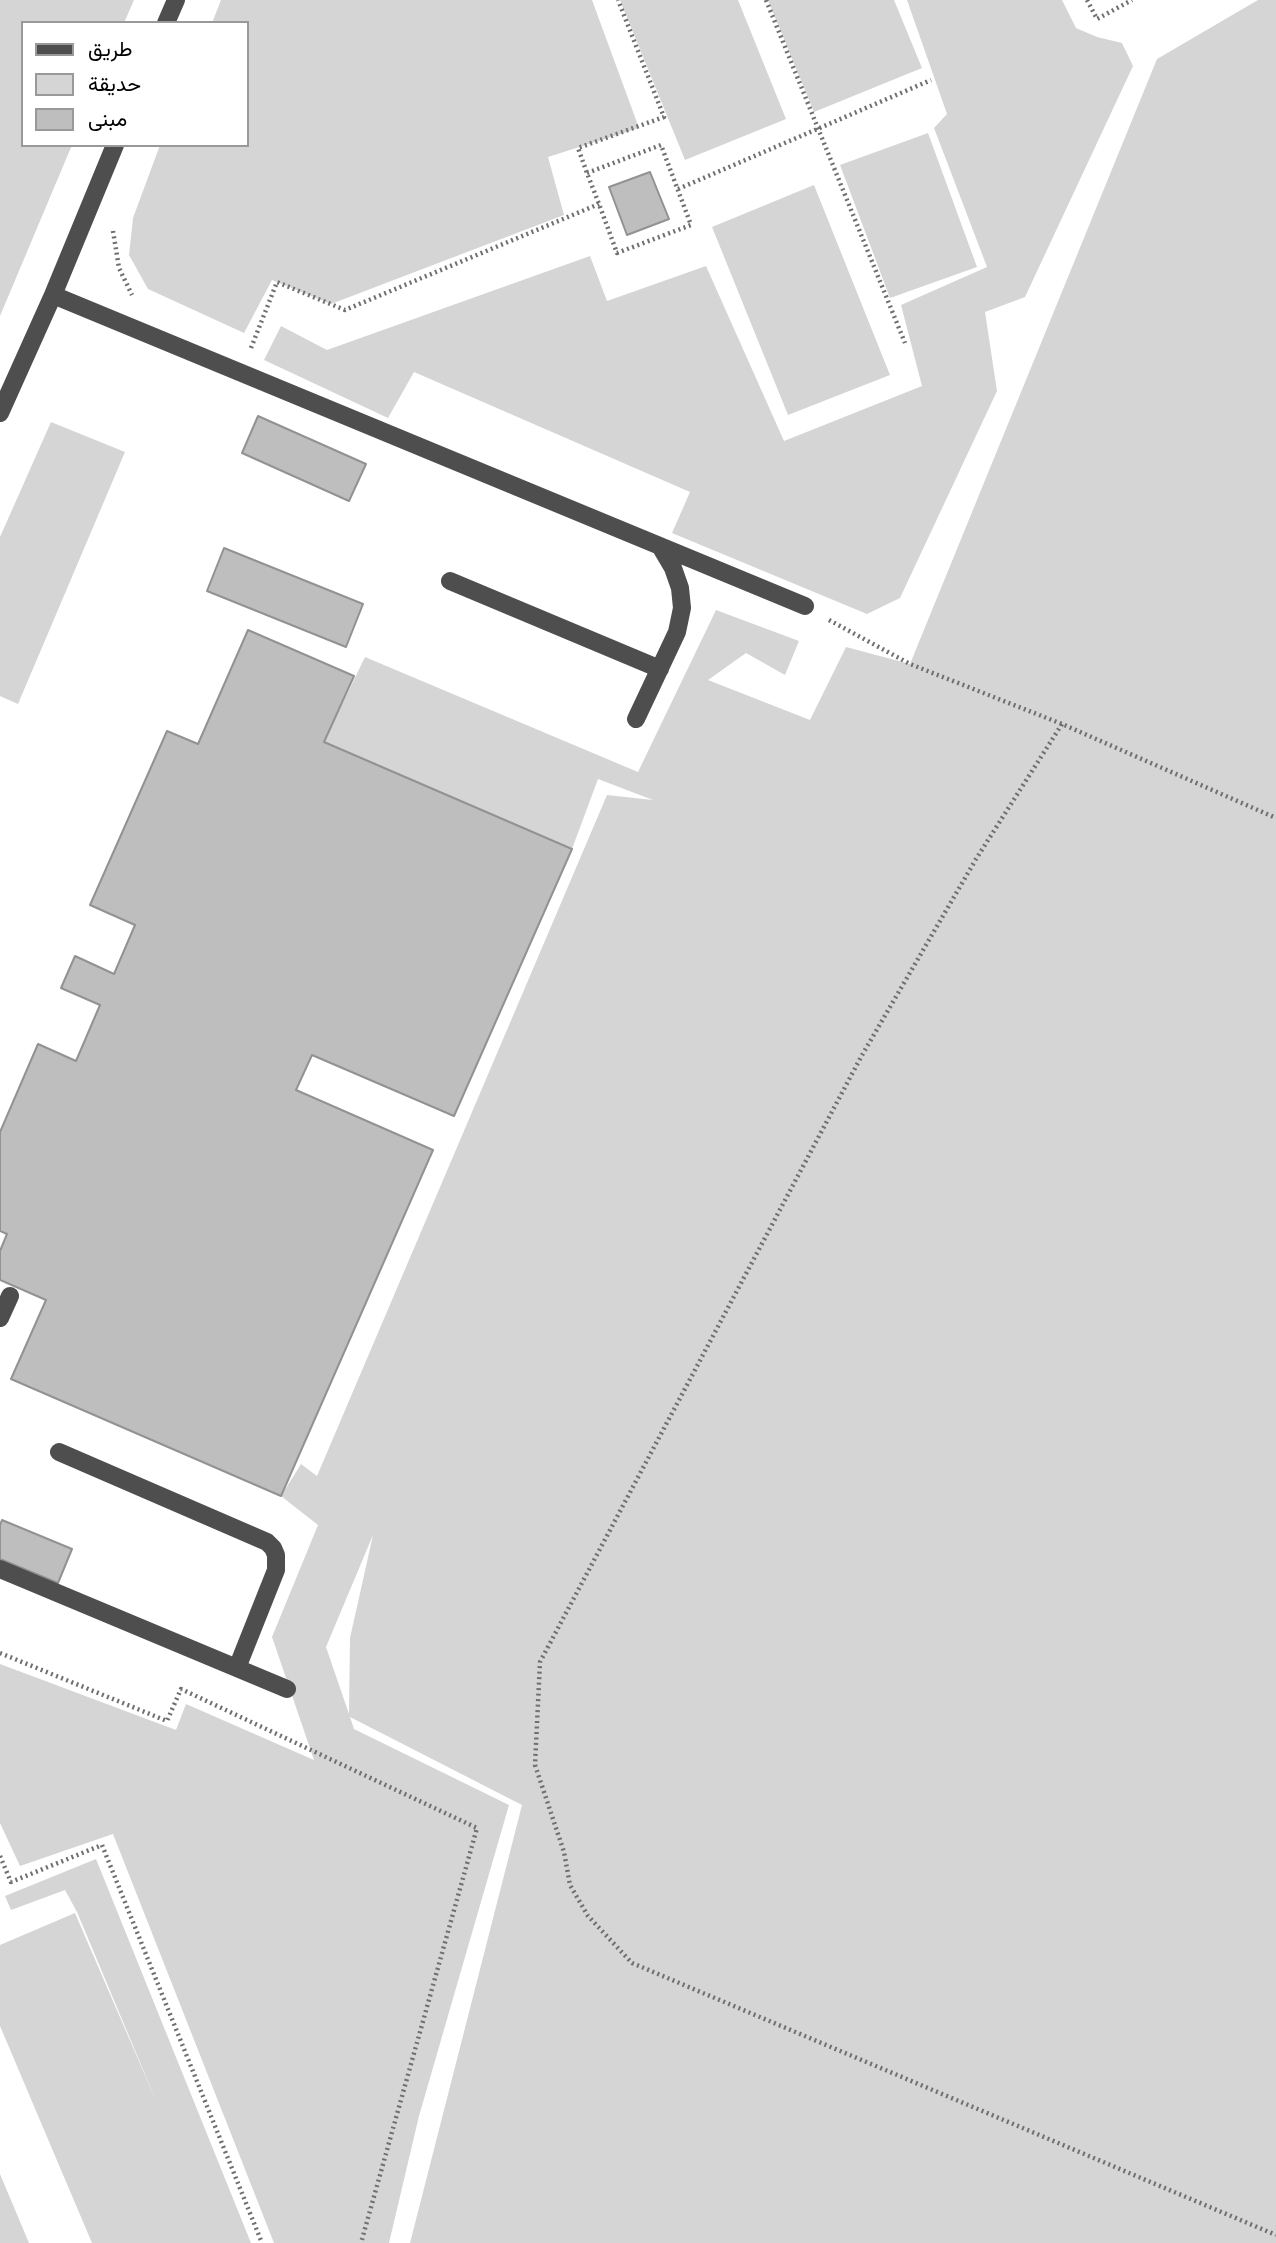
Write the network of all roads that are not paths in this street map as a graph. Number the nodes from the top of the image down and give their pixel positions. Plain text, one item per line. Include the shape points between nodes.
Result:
1 (176, 0) edge
2 (167, 21) edge
3 (114, 147) edge
4 (53, 295) junction
5 (0, 413) edge
6 (660, 546) junction
7 (450, 581) dead end
8 (804, 606) road end
9 (660, 670) junction
10 (636, 719) dead end
11 (10, 1296) dead end
12 (0, 1318) edge
13 (59, 1452) dead end
14 (0, 1569) edge
15 (237, 1668) junction
16 (287, 1689) dead end

1 - 2 street
3 - 4 street
4 - 5 street
4 - 6 street
6 - 8 street
6 - 9 street via 673,568 682,608
7 - 9 street
9 - 10 street
11 - 12 street
13 - 15 street via 272,1548 276,1570
14 - 15 street
15 - 16 street

